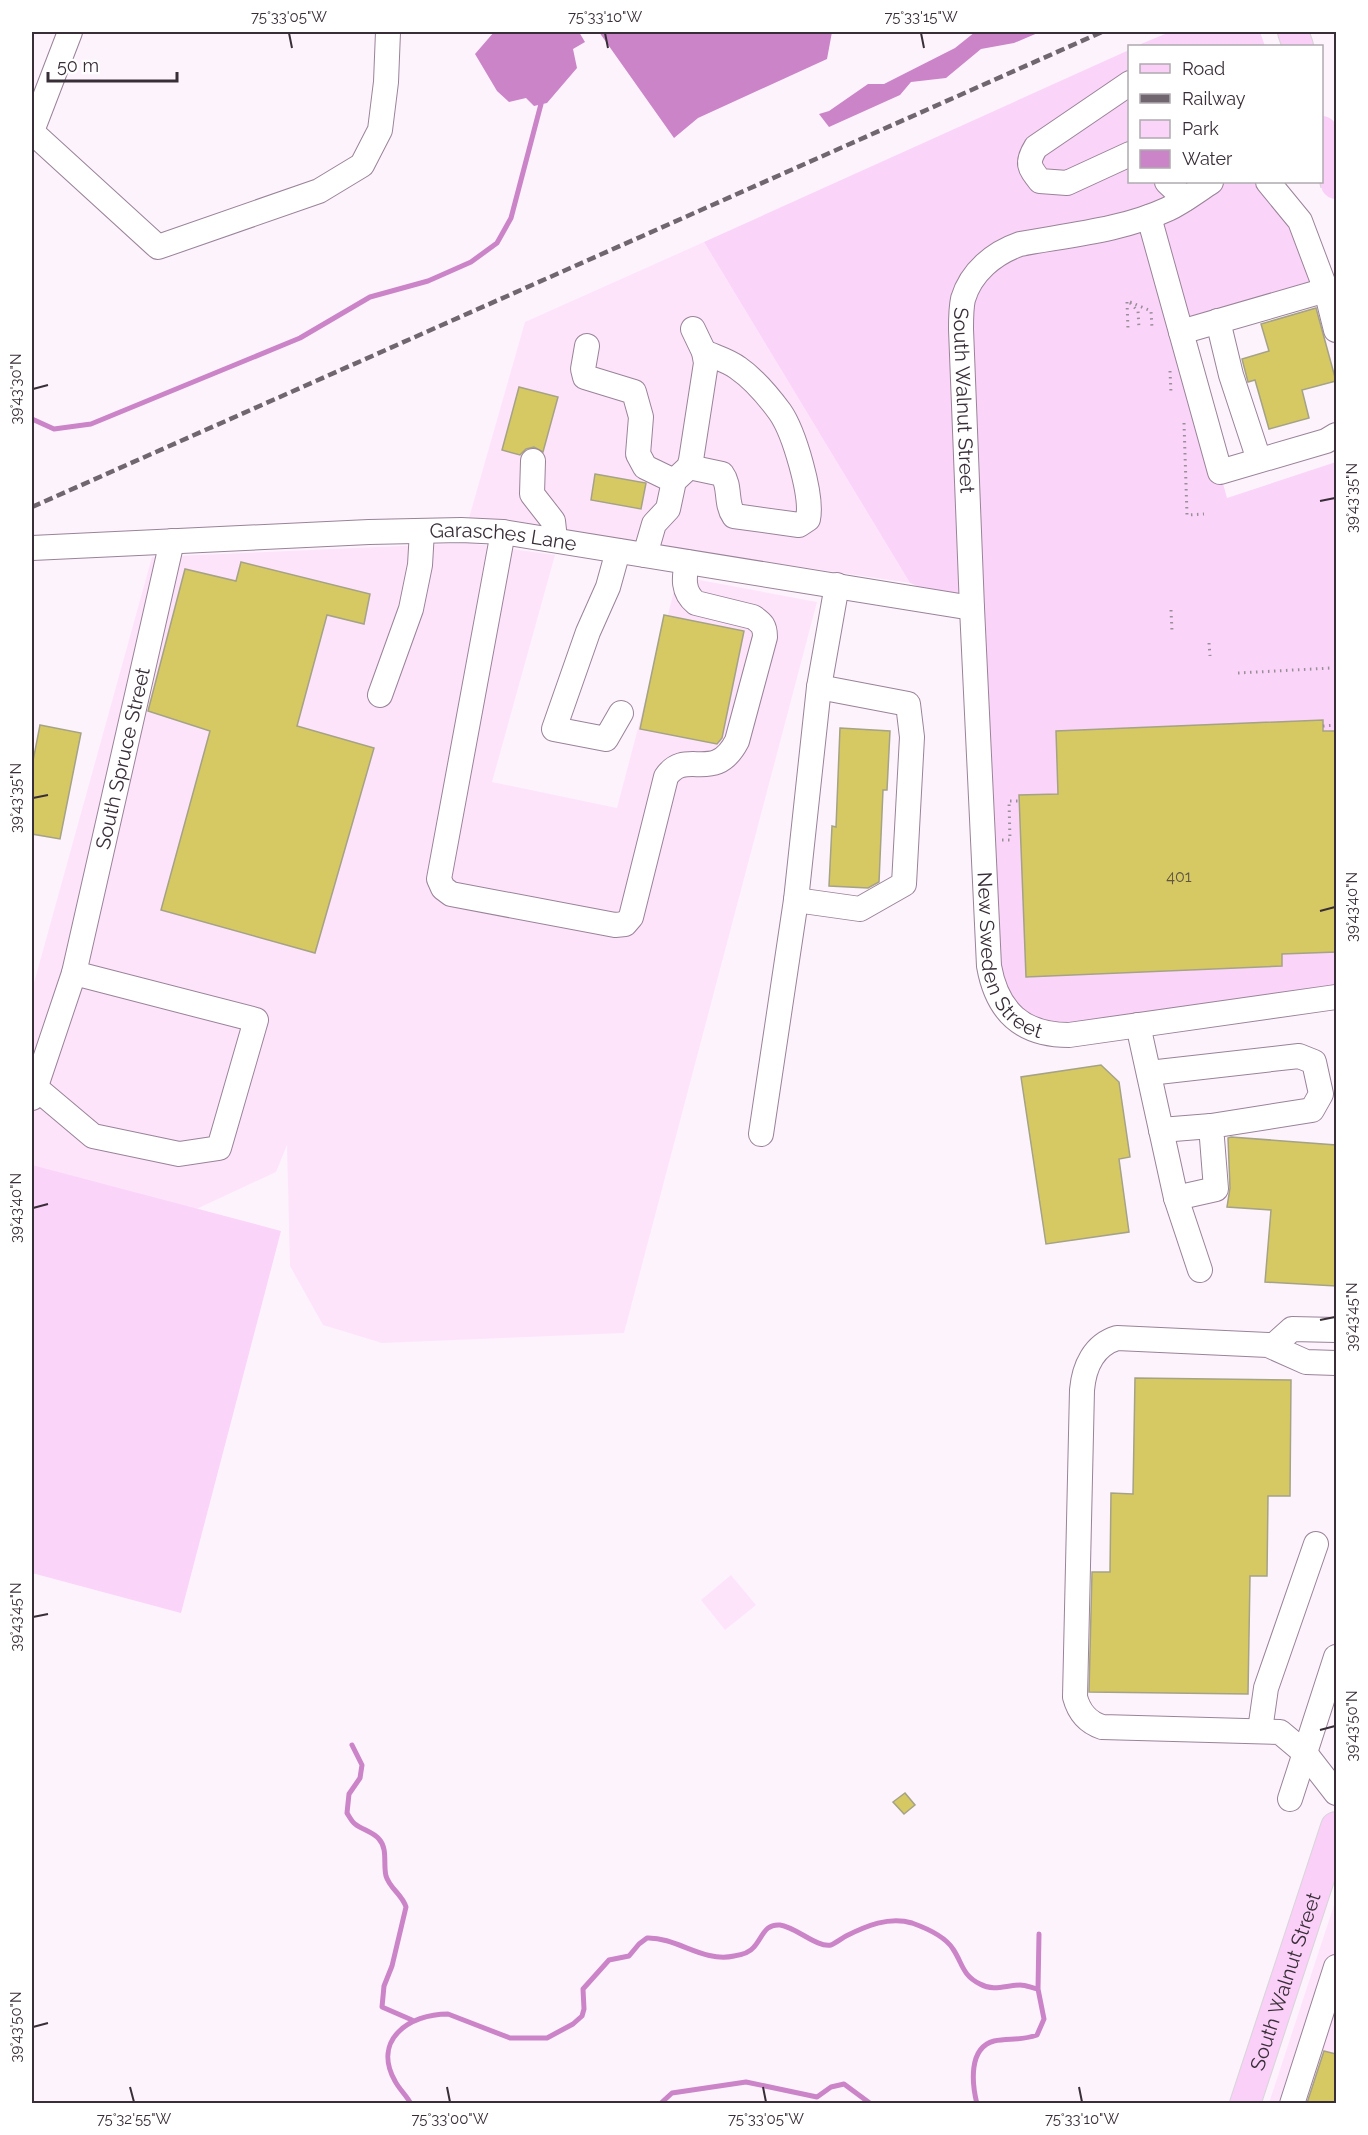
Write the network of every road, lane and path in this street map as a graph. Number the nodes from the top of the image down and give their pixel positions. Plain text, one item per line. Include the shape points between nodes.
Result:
1 (70, 32) edge
2 (388, 32) edge
3 (1128, 84) edge
4 (32, 131) edge
5 (1323, 135) edge
6 (1128, 155) edge
7 (1168, 183) edge
8 (1209, 183) edge
9 (1269, 183) edge
10 (1336, 184) edge
11 (1185, 199) junction
12 (1149, 217) junction
13 (1326, 290) junction
14 (1128, 302) junction
15 (1218, 321) junction
16 (1139, 328) dead end
17 (1152, 328) dead end
18 (693, 329) dead end
19 (1128, 329) dead end
20 (1336, 330) edge
21 (1181, 332) junction
22 (586, 346) dead end
23 (704, 352) junction
24 (1183, 414) dead end
25 (1336, 435) edge
26 (1259, 460) junction
27 (533, 461) dead end
28 (681, 474) junction
29 (1204, 514) dead end
30 (422, 531) junction
31 (503, 532) junction
32 (555, 539) junction
33 (172, 541) junction
34 (32, 548) edge
35 (618, 550) junction
36 (645, 555) junction
37 (687, 561) junction
38 (837, 585) junction
39 (972, 608) junction
40 (1171, 610) dead end
41 (1172, 631) dead end
42 (1209, 643) dead end
43 (1210, 656) dead end
44 (1331, 668) dead end
45 (1238, 673) dead end
46 (819, 687) junction
47 (380, 695) dead end
48 (621, 713) dead end
49 (1336, 725) edge
50 (1323, 726) dead end
51 (1019, 801) dead end
52 (1000, 840) dead end
53 (795, 900) junction
54 (74, 973) junction
55 (1336, 997) edge
56 (1138, 1025) junction
57 (1149, 1073) junction
58 (34, 1093) edge
59 (1211, 1126) junction
60 (1161, 1131) junction
61 (761, 1134) dead end
62 (1176, 1198) junction
63 (1200, 1270) dead end
64 (1336, 1330) edge
65 (1273, 1346) junction
66 (1336, 1363) edge
67 (1316, 1544) dead end
68 (1336, 1657) edge
69 (1260, 1730) junction
70 (1305, 1753) junction
71 (1336, 1793) edge
72 (1290, 1799) dead end
73 (1336, 1827) edge
74 (1336, 1967) edge
75 (1327, 2027) edge
76 (1245, 2103) edge
77 (1292, 2103) edge

1 - 4 street
2 - 4 street via 380,130 362,165 320,191 158,247
3 - 6 street via 1036,147 1029,158 1030,169 1040,181 1067,183
5 - 10 main road, bridge
7 - 11 street
8 - 11 street, South Walnut Street
9 - 13 street via 1300,221
11 - 12 street, South Walnut Street
12 - 21 street
12 - 39 street, South Walnut Street via 1006,249 984,265 968,286 961,328
13 - 15 street
13 - 20 street
14 - 16 path via 1138,311
14 - 17 path via 1151,311
14 - 19 path
15 - 21 street
15 - 26 street
18 - 23 street
21 - 26 street via 1220,472
22 - 28 street via 585,376 634,392 641,417 638,454 645,467
23 - 28 street via 706,363
23 - 28 street via 738,368 782,414 804,471 808,519 799,525 734,516 727,480 722,474
24 - 29 path via 1187,515
25 - 26 street
27 - 32 street via 532,494 553,521
28 - 36 street via 668,509 654,524
30 - 31 street, Garasches Lane
30 - 33 street, Garasches Lane
30 - 47 street via 411,609
31 - 32 street, Garasches Lane
31 - 37 street via 439,879 451,894 615,926 625,924 631,917 670,769 680,764 714,764 734,747 765,636 761,622 753,617 696,603 690,598 685,582
32 - 35 street, Garasches Lane
33 - 34 street, Garasches Lane
33 - 54 street, South Spruce Street
35 - 36 street, Garasches Lane
35 - 48 street via 608,587 554,729 606,739
36 - 37 street, Garasches Lane
37 - 38 street, Garasches Lane
38 - 39 street, Garasches Lane
38 - 46 street
39 - 56 street, New Sweden Street via 988,950 997,995 1014,1017 1039,1032 1069,1035
40 - 41 path
42 - 43 path
44 - 45 path
46 - 53 street
46 - 53 street via 908,704 912,737 904,884 860,909
49 - 50 path
51 - 52 path via 1008,801 1010,840
53 - 61 street
54 - 58 street, South Spruce Street
54 - 58 street via 256,1020 219,1148 180,1154 93,1136
55 - 56 street, New Sweden Street
56 - 57 street
57 - 59 street via 1299,1056 1314,1062 1321,1094 1312,1110
57 - 60 street
59 - 60 street
59 - 62 street via 1216,1189
60 - 62 street
62 - 63 street
64 - 65 street via 1292,1329
65 - 66 street via 1306,1362
65 - 69 street via 1117,1338 1096,1351 1082,1390 1077,1705 1086,1719 1102,1727
67 - 69 street via 1266,1688
68 - 70 street
69 - 70 street via 1280,1732
70 - 71 street
70 - 72 street
73 - 76 main road, South Walnut Street
74 - 75 street
75 - 77 street

